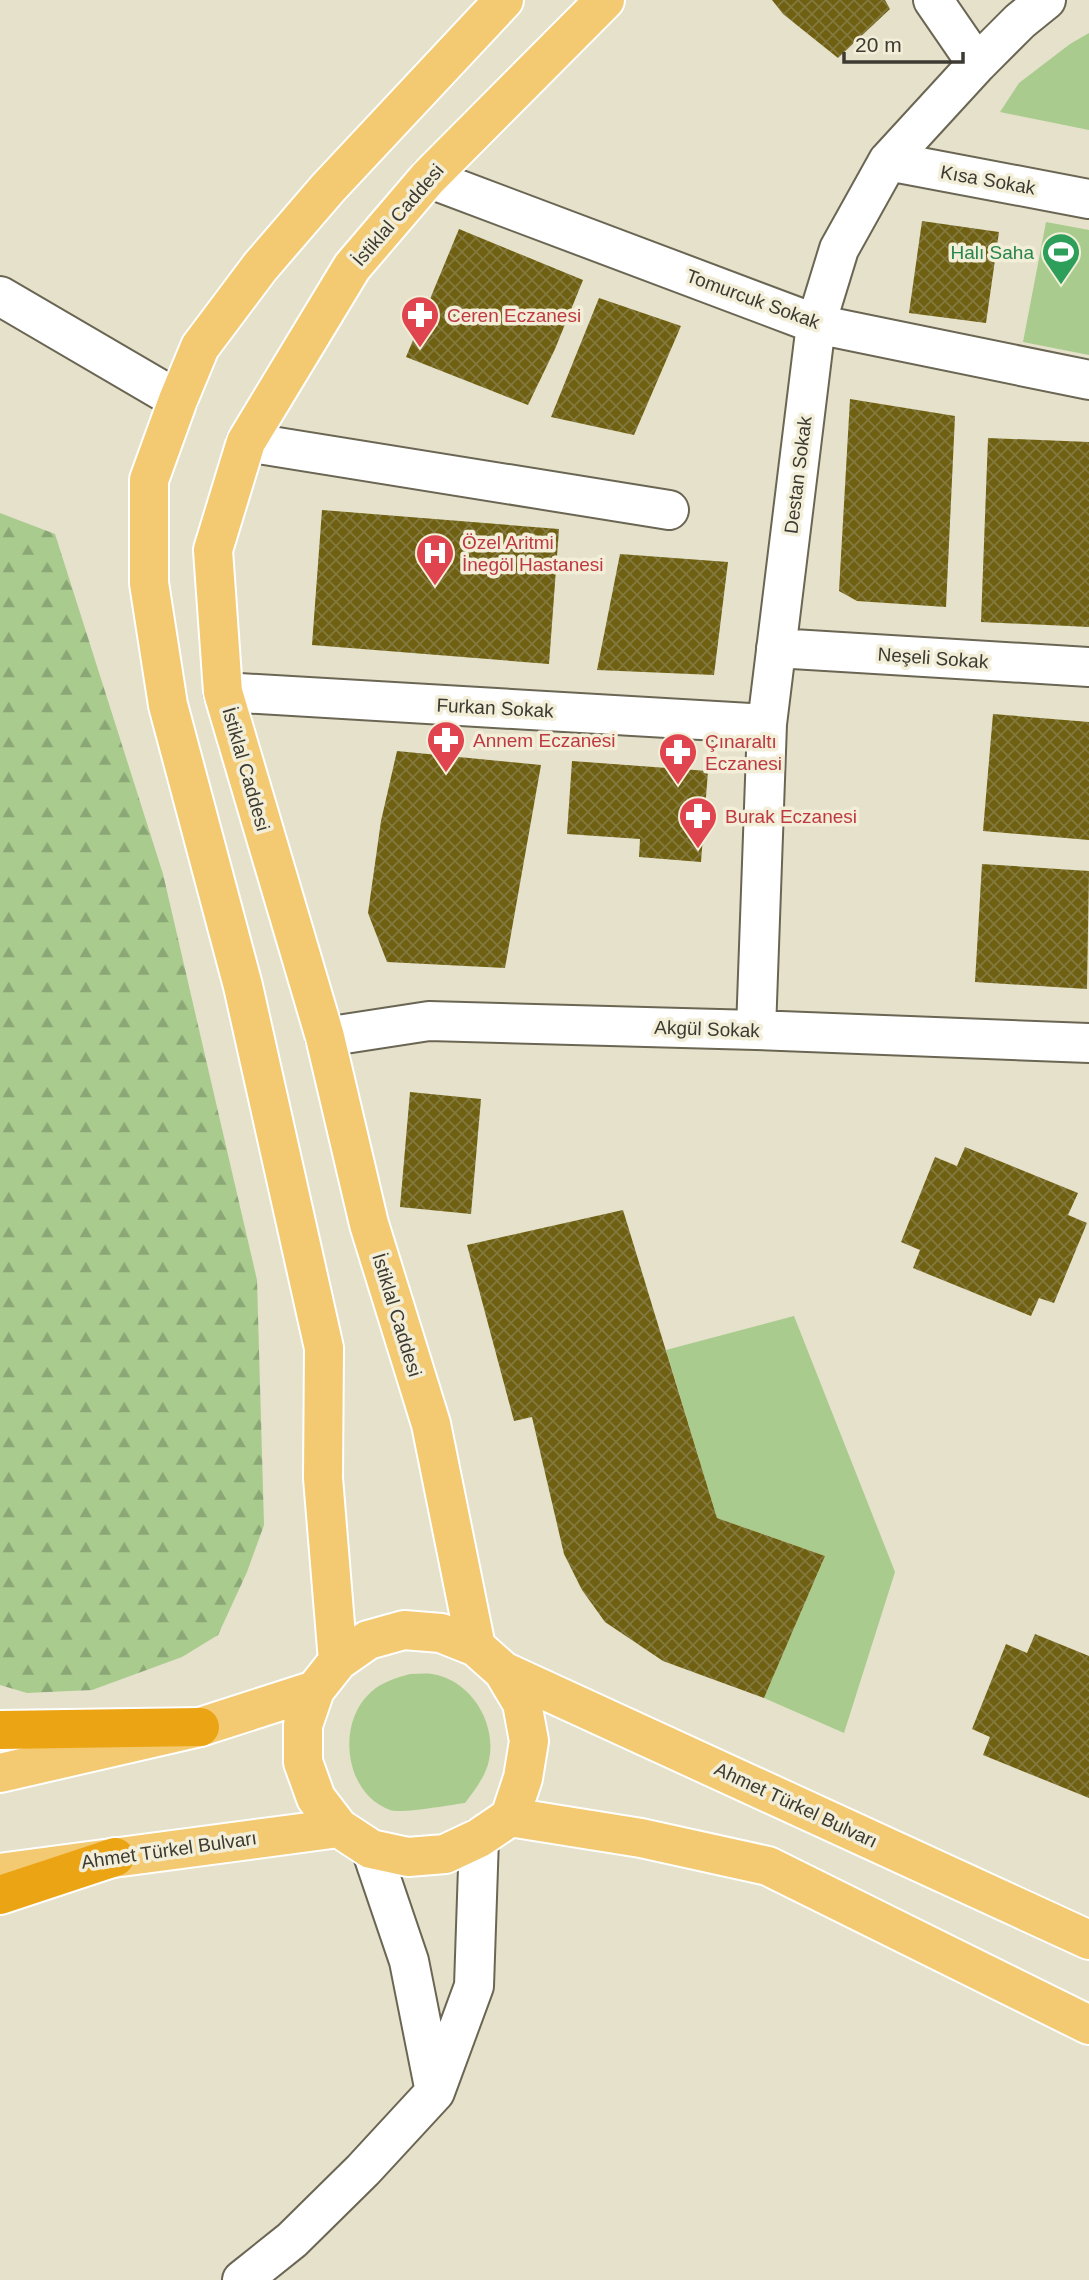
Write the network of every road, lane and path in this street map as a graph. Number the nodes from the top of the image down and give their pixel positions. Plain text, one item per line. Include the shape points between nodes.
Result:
1 (605, 0) edge
2 (933, 0) edge
3 (1046, 0) edge
4 (488, 4) edge
5 (977, 64) junction
6 (888, 161) junction
7 (428, 178) junction
8 (1089, 199) edge
9 (0, 296) edge
10 (816, 324) junction
11 (1089, 380) edge
12 (178, 400) junction
13 (246, 442) junction
14 (670, 510) dead end
15 (776, 648) junction
16 (1089, 667) edge
17 (223, 692) junction
18 (767, 724) junction
19 (756, 1030) junction
20 (325, 1037) junction
21 (1089, 1043) edge
22 (489, 1659) junction
23 (327, 1675) junction
24 (200, 1727) junction
25 (0, 1730) edge
26 (0, 1773) edge
27 (494, 1827) junction
28 (339, 1828) junction
29 (371, 1849) junction
30 (115, 1857) junction
31 (0, 1873) edge
32 (0, 1895) edge
33 (1089, 1940) edge
34 (1089, 2025) edge
35 (435, 2092) junction
36 (242, 2280) edge

1 - 7 main road, İstiklal Caddesi
2 - 5 street
3 - 5 street, Destan Sokak
4 - 12 main road via 260,267 201,347
5 - 6 street, Destan Sokak
6 - 8 street, Kısa Sokak
6 - 10 street, Destan Sokak via 839,249
7 - 10 street, Tomurcuk Sokak
7 - 13 main road, İstiklal Caddesi via 352,267
9 - 12 street
10 - 11 street, Tomurcuk Sokak
10 - 15 street, Destan Sokak
12 - 23 main road via 149,480 149,583 168,705 243,986 324,1348
13 - 14 street
13 - 17 main road, İstiklal Caddesi via 213,550
15 - 16 street, Neşeli Sokak
15 - 18 street, Destan Sokak
17 - 18 street, Furkan Sokak
17 - 20 main road, İstiklal Caddesi
18 - 19 street, Destan Sokak
19 - 20 street, Akgül Sokak via 429,1021
19 - 21 street, Akgül Sokak
20 - 22 main road, İstiklal Caddesi via 369,1224 431,1424
22 - 23 main road via 441,1633 404,1630 368,1640
22 - 27 main road via 522,1703 529,1741 523,1778
22 - 33 main road, Ahmet Türkel Bulvarı
23 - 24 main road
23 - 28 main road via 303,1726 303,1762 316,1798
24 - 25 highway
24 - 26 main road
27 - 29 main road via 445,1854 408,1857
27 - 34 main road via 641,1838 768,1866
27 - 35 street via 474,1986
28 - 29 main road
28 - 30 main road, Ahmet Türkel Bulvarı
29 - 35 street via 410,1961
30 - 31 main road, Ahmet Türkel Bulvarı
30 - 32 highway
35 - 36 street via 292,2240

